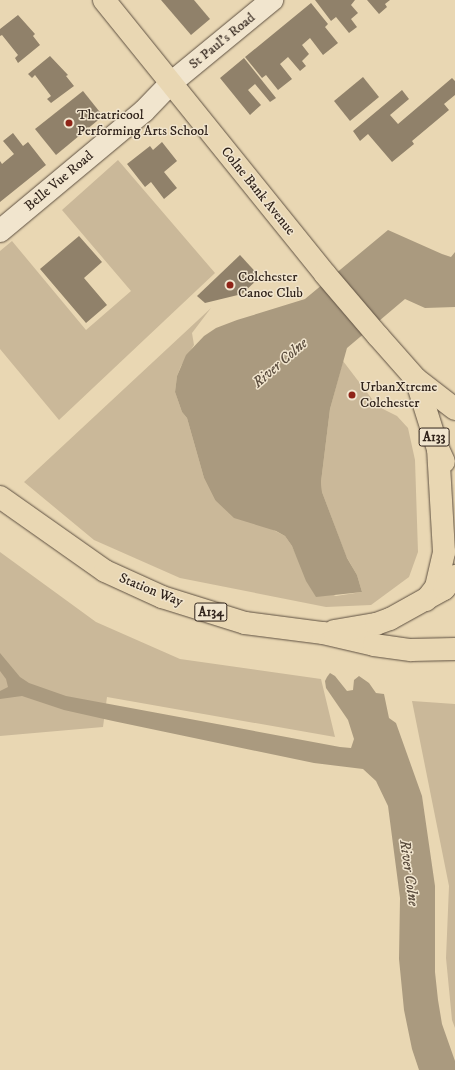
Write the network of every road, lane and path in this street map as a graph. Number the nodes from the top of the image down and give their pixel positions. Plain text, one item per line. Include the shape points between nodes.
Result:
1 (104, 0) edge
2 (272, 0) edge
3 (171, 83) junction
4 (0, 231) edge
5 (416, 379) junction
6 (455, 409) edge
7 (438, 449) junction
8 (455, 493) edge
9 (0, 497) edge
10 (455, 576) edge
11 (426, 600) junction
12 (322, 633) junction
13 (455, 649) edge

1 - 3 main road, Colne Bank Avenue / A133
2 - 3 street, St Paul's Road
3 - 4 street, Belle Vue Road via 144,110
3 - 5 main road, Colne Bank Avenue / A133 via 326,274
5 - 6 main road, Colne Bank Avenue / A133
5 - 7 main road, Colne Bank Avenue / A133
7 - 8 main road, Colne Bank Avenue / A133
7 - 11 main road via 444,552 436,587
9 - 12 main road, Station Way / A134 via 105,571 162,597 245,623
10 - 11 main road, Station Way / A134 via 444,589
11 - 12 main road, Station Way / A134 via 376,624
12 - 13 main road, Station Way / A134 via 410,650

